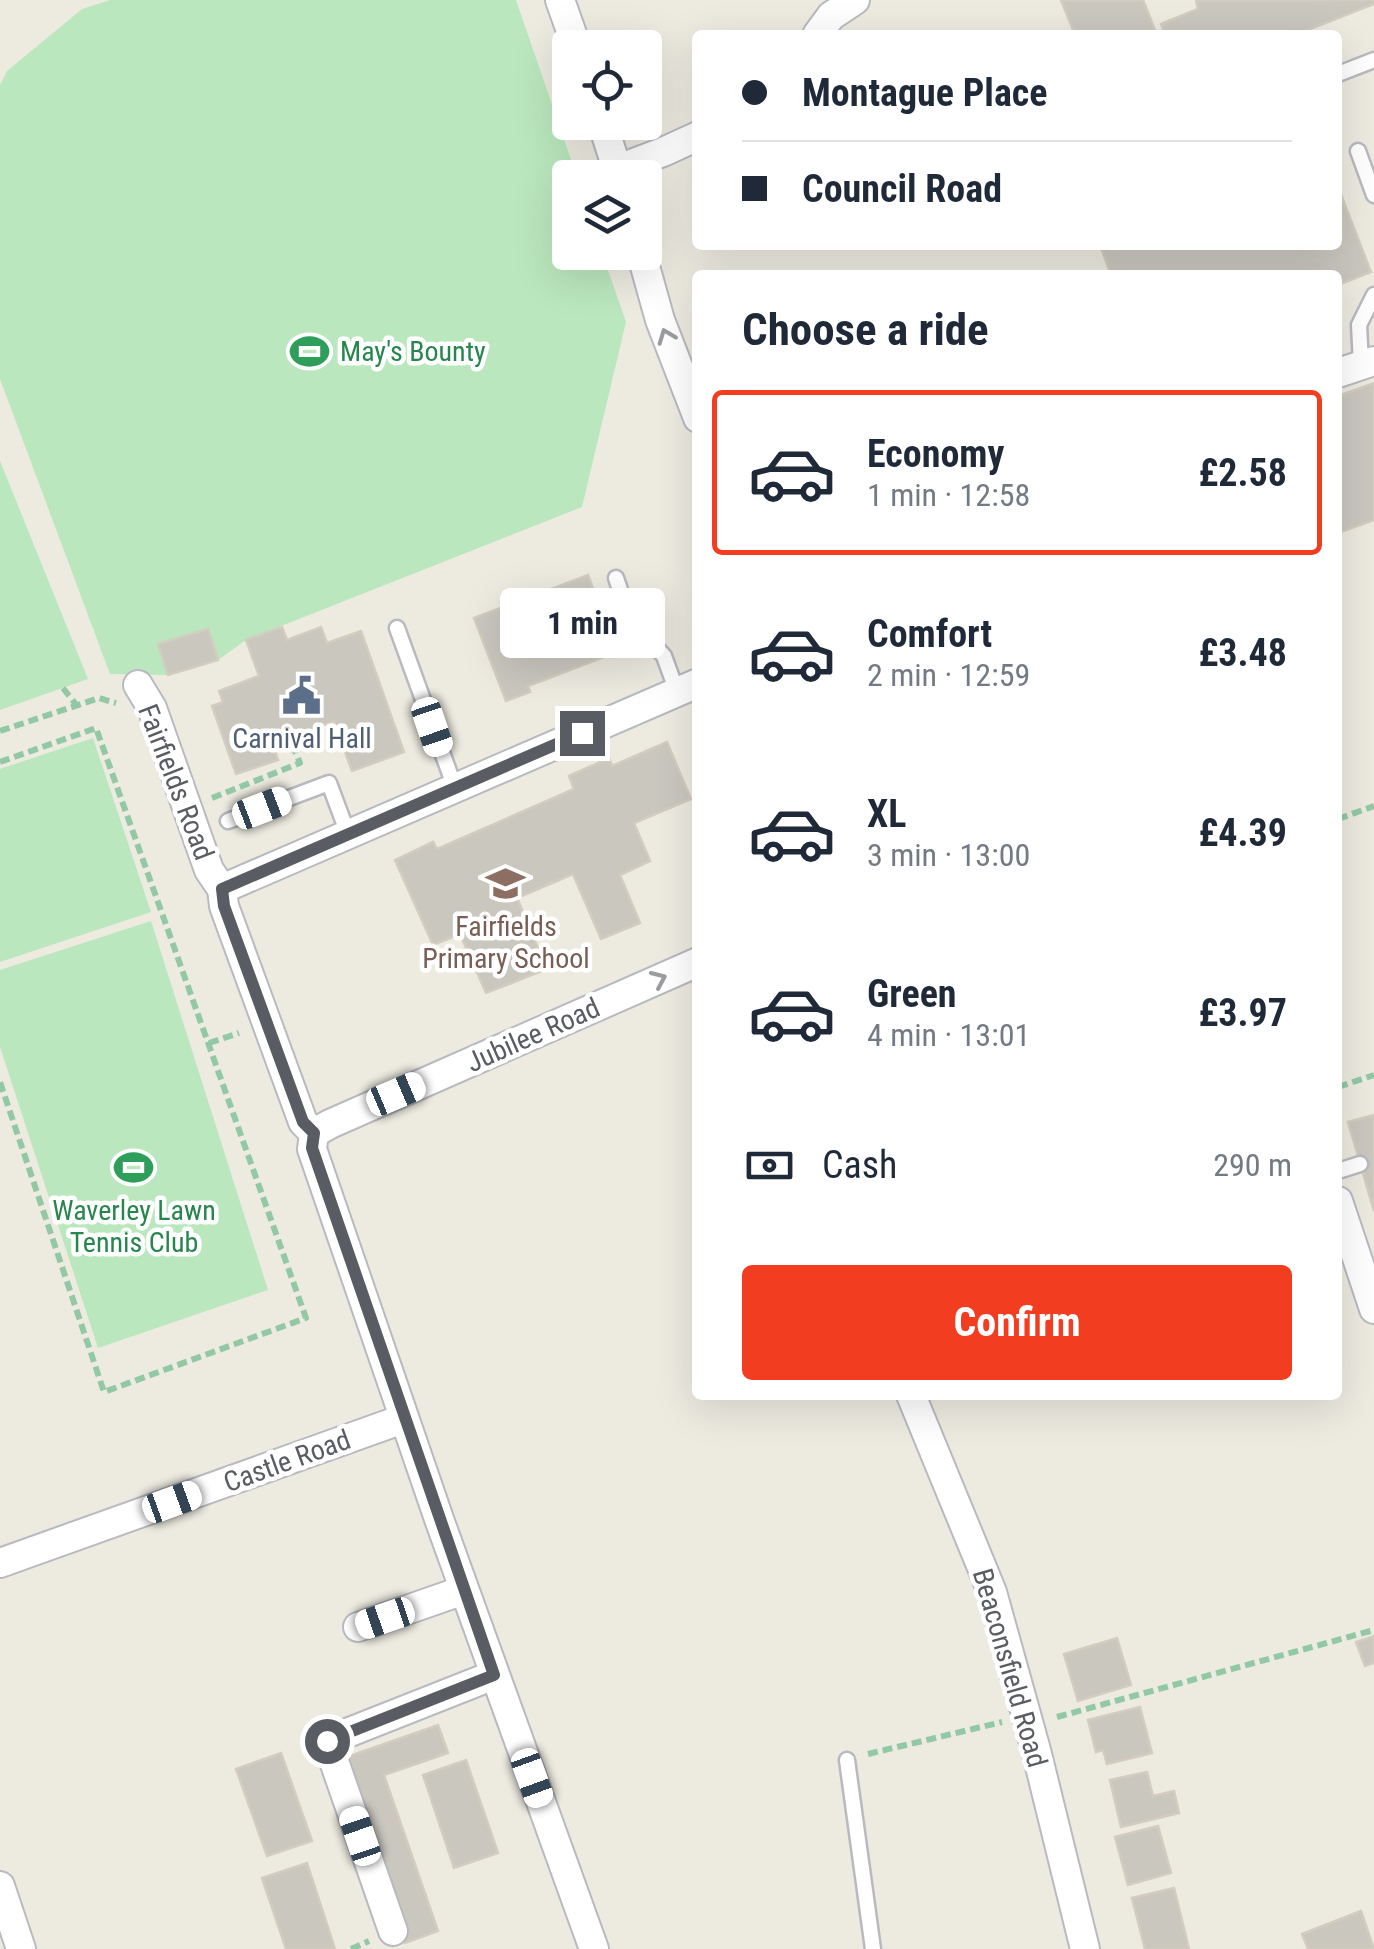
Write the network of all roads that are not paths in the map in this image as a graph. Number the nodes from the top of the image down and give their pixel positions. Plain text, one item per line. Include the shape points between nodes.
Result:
1 (560, 0) edge
2 (855, 0) edge
3 (571, 30) edge
4 (821, 30) edge
5 (1374, 60) edge
6 (1342, 72) edge
7 (692, 139) edge
8 (1358, 151) dead end
9 (646, 160) edge
10 (1374, 195) edge
11 (646, 270) edge
12 (1374, 294) edge
13 (1357, 366) edge
14 (692, 403) edge
15 (616, 578) dead end
16 (398, 628) dead end
17 (687, 687) edge
18 (145, 696) road end
19 (454, 788) junction
20 (228, 821) dead end
21 (348, 834) junction
22 (222, 889) junction
23 (692, 965) edge
24 (314, 1133) junction
25 (1360, 1164) dead end
26 (1342, 1170) edge
27 (1342, 1213) edge
28 (1374, 1309) edge
29 (913, 1400) edge
30 (404, 1419) junction
31 (0, 1563) edge
32 (464, 1590) junction
33 (358, 1627) dead end
34 (494, 1675) junction
35 (847, 1760) road end
36 (0, 1886) edge
37 (393, 1931) dead end
38 (21, 1949) edge
39 (594, 1949) edge
40 (873, 1949) edge
41 (1085, 1949) edge

1 - 3 street
2 - 4 street
5 - 6 lane
7 - 9 street
8 - 10 lane
14 -> 11 street
12 - 13 lane via 1359,325
15 - 17 lane via 630,619
16 - 19 lane
17 - 19 street
18 - 22 street, Fairfields Road via 209,870
19 - 21 street
20 - 21 lane via 329,783
21 - 22 street
22 - 24 street, Fairfields Road via 303,1122
24 -> 23 street, Jubilee Road
24 - 30 street, Fairfields Road via 312,1148
25 - 26 lane
27 - 28 street
29 - 41 street, Beaconsfield Road via 992,1592
30 - 31 street, Castle Road
30 - 32 street, Fairfields Road
32 - 33 street
32 - 34 street, Fairfields Road
34 - 37 street via 327,1741
34 - 39 street, Fairfields Road
35 - 40 lane
36 - 38 street

